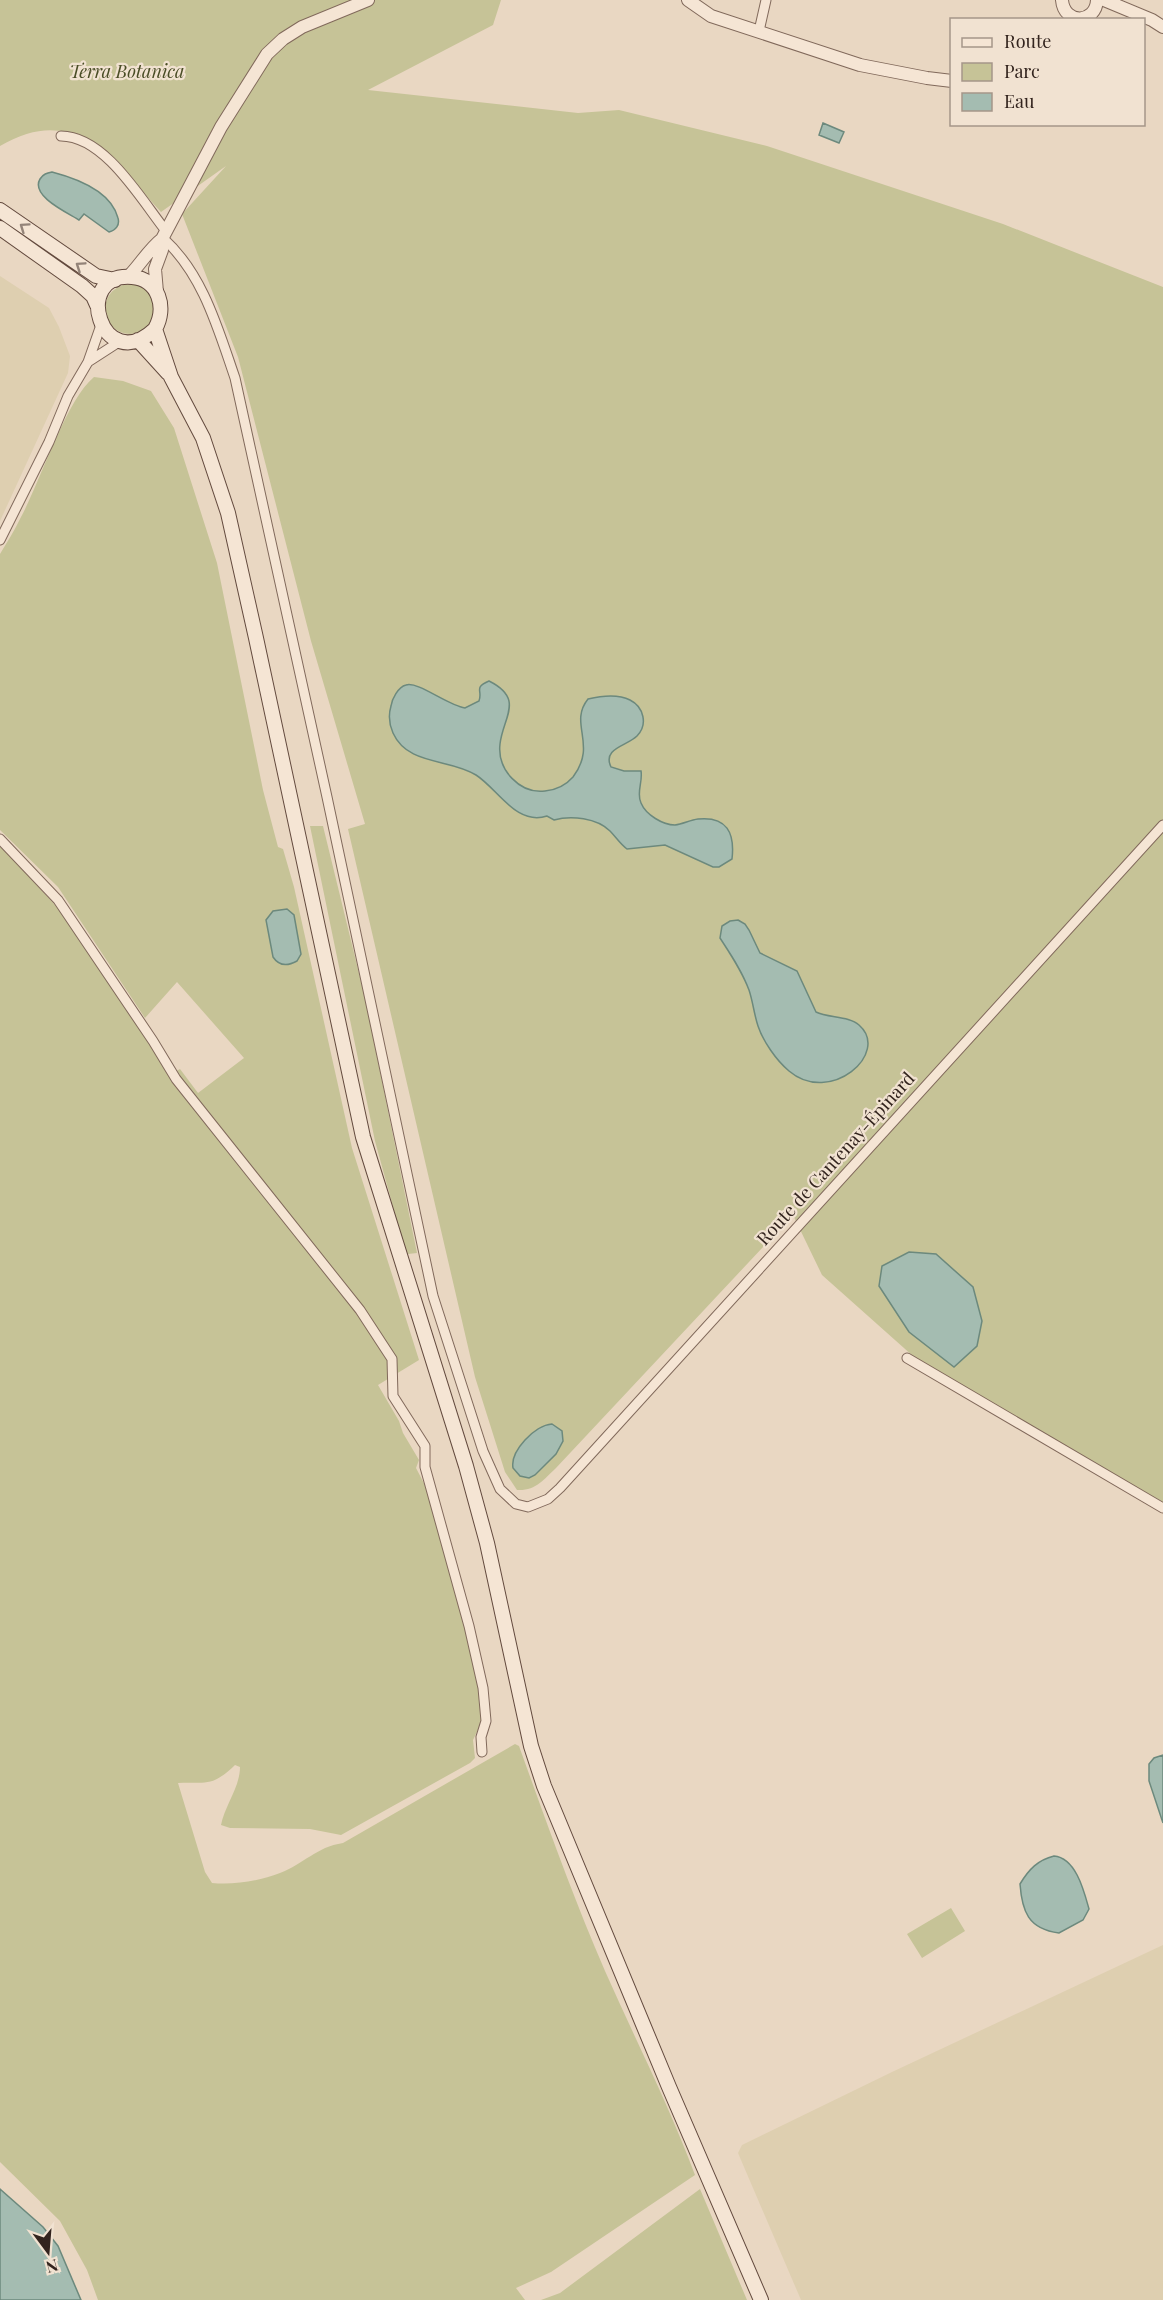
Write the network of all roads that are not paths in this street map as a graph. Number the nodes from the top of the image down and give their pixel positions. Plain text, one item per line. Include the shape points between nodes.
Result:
1 (368, 0) edge
2 (688, 0) edge
3 (766, 0) edge
4 (1104, 0) edge
5 (1095, 6) edge
6 (1062, 9) edge
7 (1131, 12) junction
8 (1076, 18) edge
9 (1083, 18) edge
10 (1163, 27) edge
11 (759, 31) junction
12 (950, 81) edge
13 (61, 136) dead end
14 (0, 210) edge
15 (0, 228) edge
16 (164, 236) junction
17 (121, 279) junction
18 (157, 292) junction
19 (97, 305) junction
20 (101, 325) junction
21 (155, 329) junction
22 (122, 340) junction
23 (138, 340) junction
24 (88, 362) junction
25 (171, 377) junction
26 (0, 540) edge
27 (1163, 825) edge
28 (0, 839) edge
29 (907, 1358) dead end
30 (1163, 1508) edge
31 (482, 1752) dead end
32 (761, 2300) edge

1 - 16 street via 302,27 267,54 221,127
2 - 11 street via 711,16
3 - 11 street
4 - 7 street
5 - 7 street
5 - 9 street via 1090,16
6 - 8 street
7 - 10 street
11 - 12 street via 870,68
13 - 16 street via 79,138 118,170 144,199
17 -> 14 main road via 96,276
15 - 19 main road via 82,286
16 - 17 street
16 - 18 street via 155,268
16 - 27 street, Route de Cantenay-Épinard via 199,286 235,378 433,1296 483,1451 500,1489 516,1504 528,1507 548,1499 560,1488
17 - 18 main road via 142,279
17 - 19 main road via 103,291
18 - 21 main road via 162,310
19 - 20 main road
20 - 22 main road
20 - 24 street
21 - 23 main road
21 - 25 main road
22 - 23 main road
22 - 24 street
23 - 25 main road
24 - 26 street
25 - 32 main road via 203,438 228,513 363,1137 466,1466 543,1786
28 - 31 street via 58,900 176,1079 360,1310 392,1359 393,1396 425,1446 425,1467 469,1626 483,1688 486,1720
29 - 30 street

